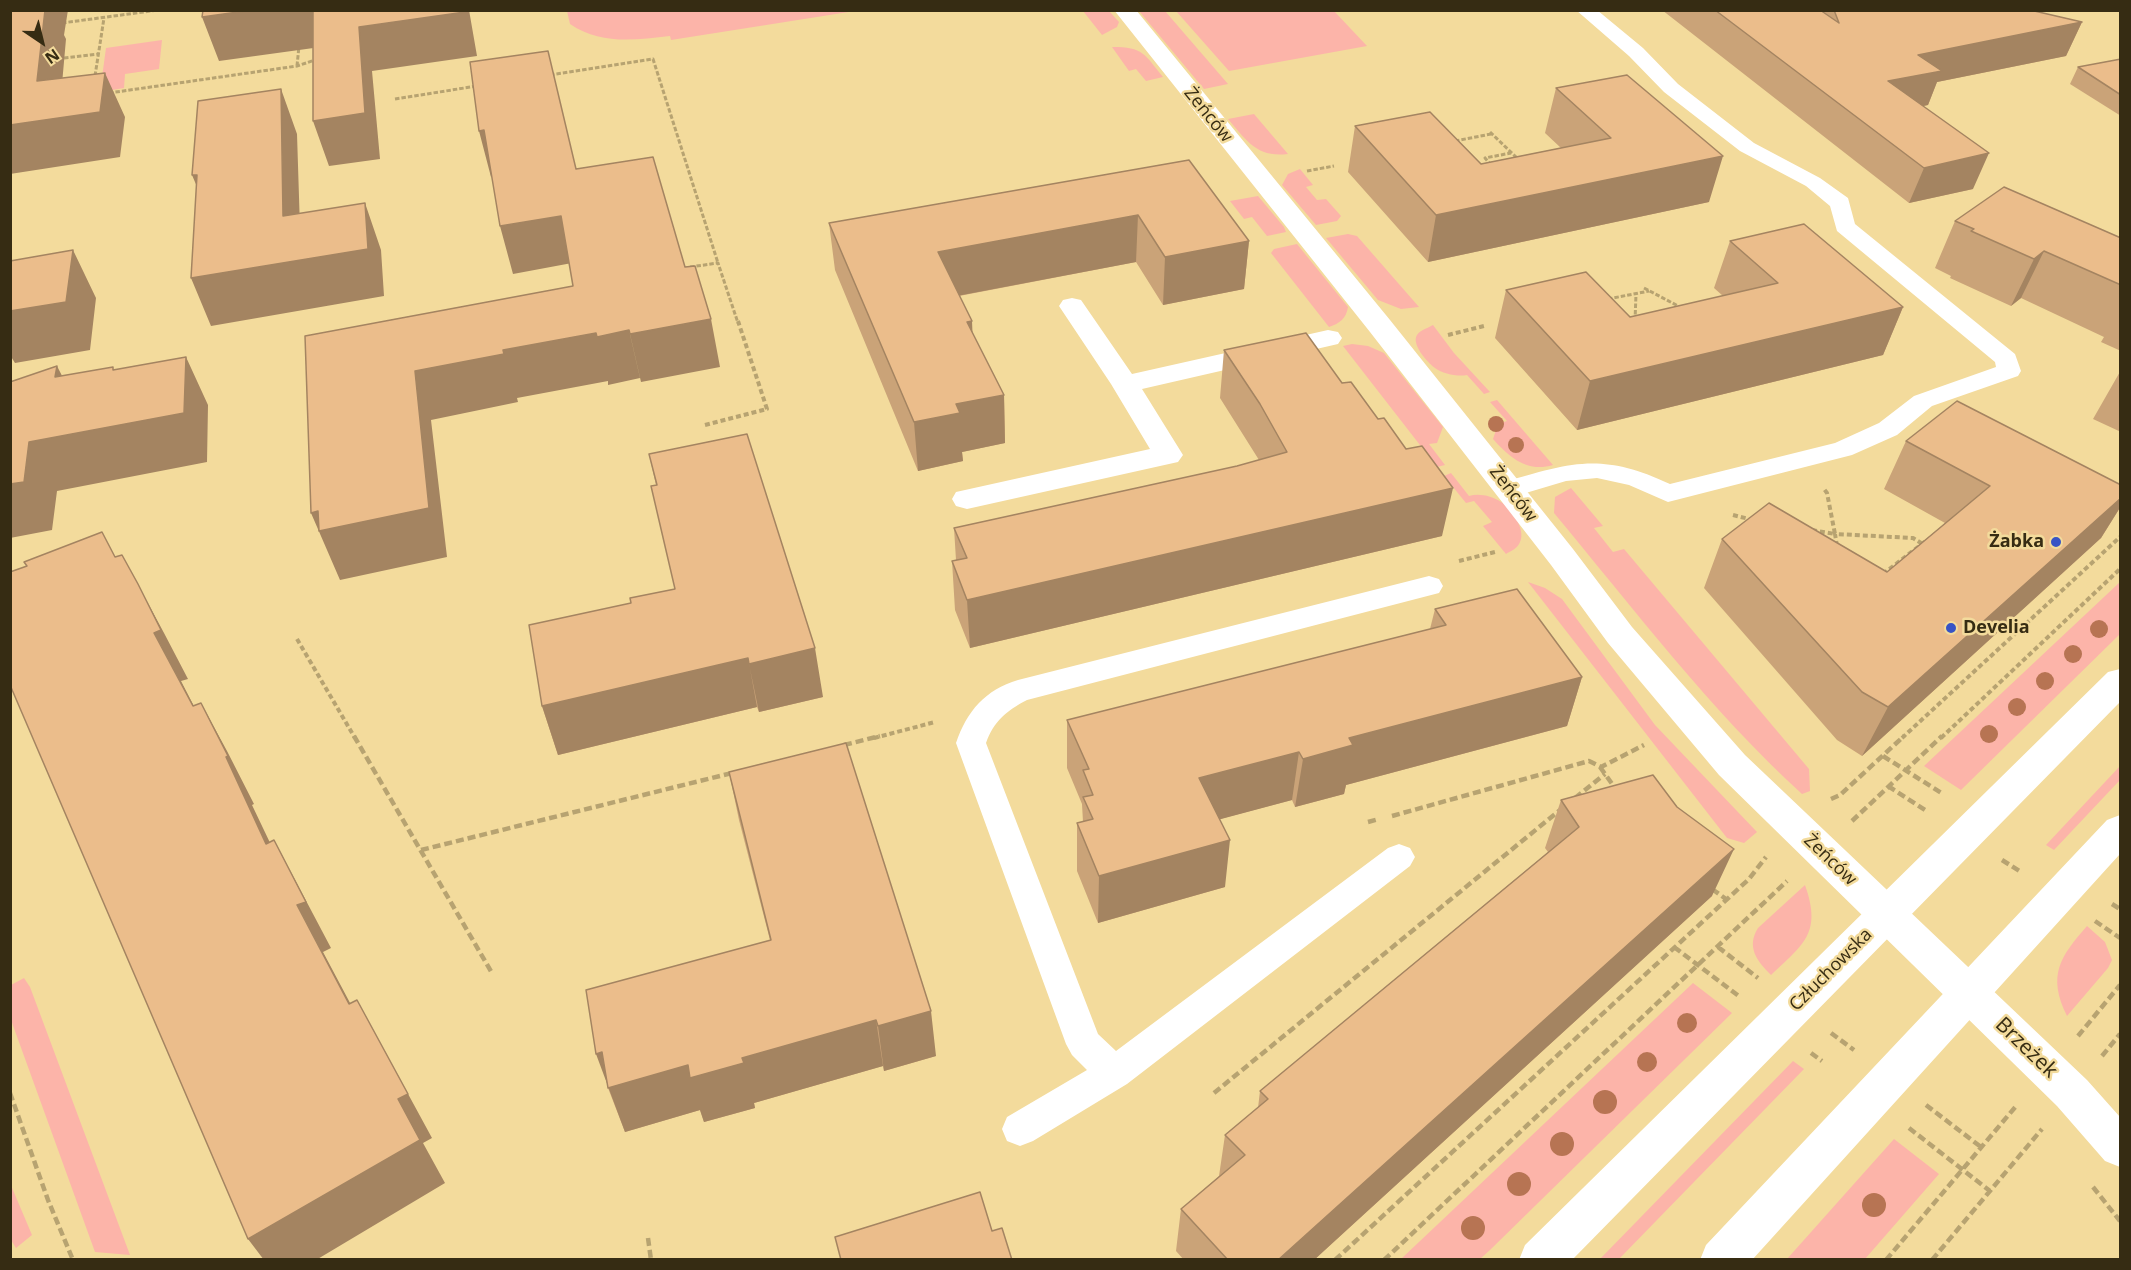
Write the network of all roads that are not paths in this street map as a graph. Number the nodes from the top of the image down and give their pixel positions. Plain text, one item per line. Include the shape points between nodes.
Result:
1 (1124, 10) edge
2 (1586, 10) edge
3 (1072, 306) dead end
4 (1328, 338) dead end
5 (1125, 384) junction
6 (1509, 489) junction
7 (967, 499) dead end
8 (1429, 586) dead end
9 (2121, 681) edge
10 (2121, 830) edge
11 (1399, 857) dead end
12 (1887, 914) junction
13 (1927, 953) joint
14 (1969, 993) junction
15 (1114, 1073) junction
16 (1020, 1129) dead end
17 (2121, 1147) edge
18 (1541, 1260) edge
19 (1722, 1260) edge

1 - 6 street, Żeńców
2 - 6 lane via 1671,88 1747,147 1814,182 1840,203 1845,226 2007,359 2009,371 1923,401 1869,439 1668,493 1636,478 1597,470 1565,473
3 - 5 street
4 - 5 street
5 - 7 street via 1168,455
6 - 12 street, Żeńców via 1620,635 1732,765
8 - 15 lane via 1018,692 995,702 977,722 971,743 1084,1044
9 - 12 street, Człuchowska
10 - 14 street
11 - 15 lane
12 - 13 street, Żeńców
12 - 18 street, Człuchowska
13 - 14 street, Brzeżek
14 - 17 street, Brzeżek via 2072,1093
14 - 19 street
15 - 16 lane

